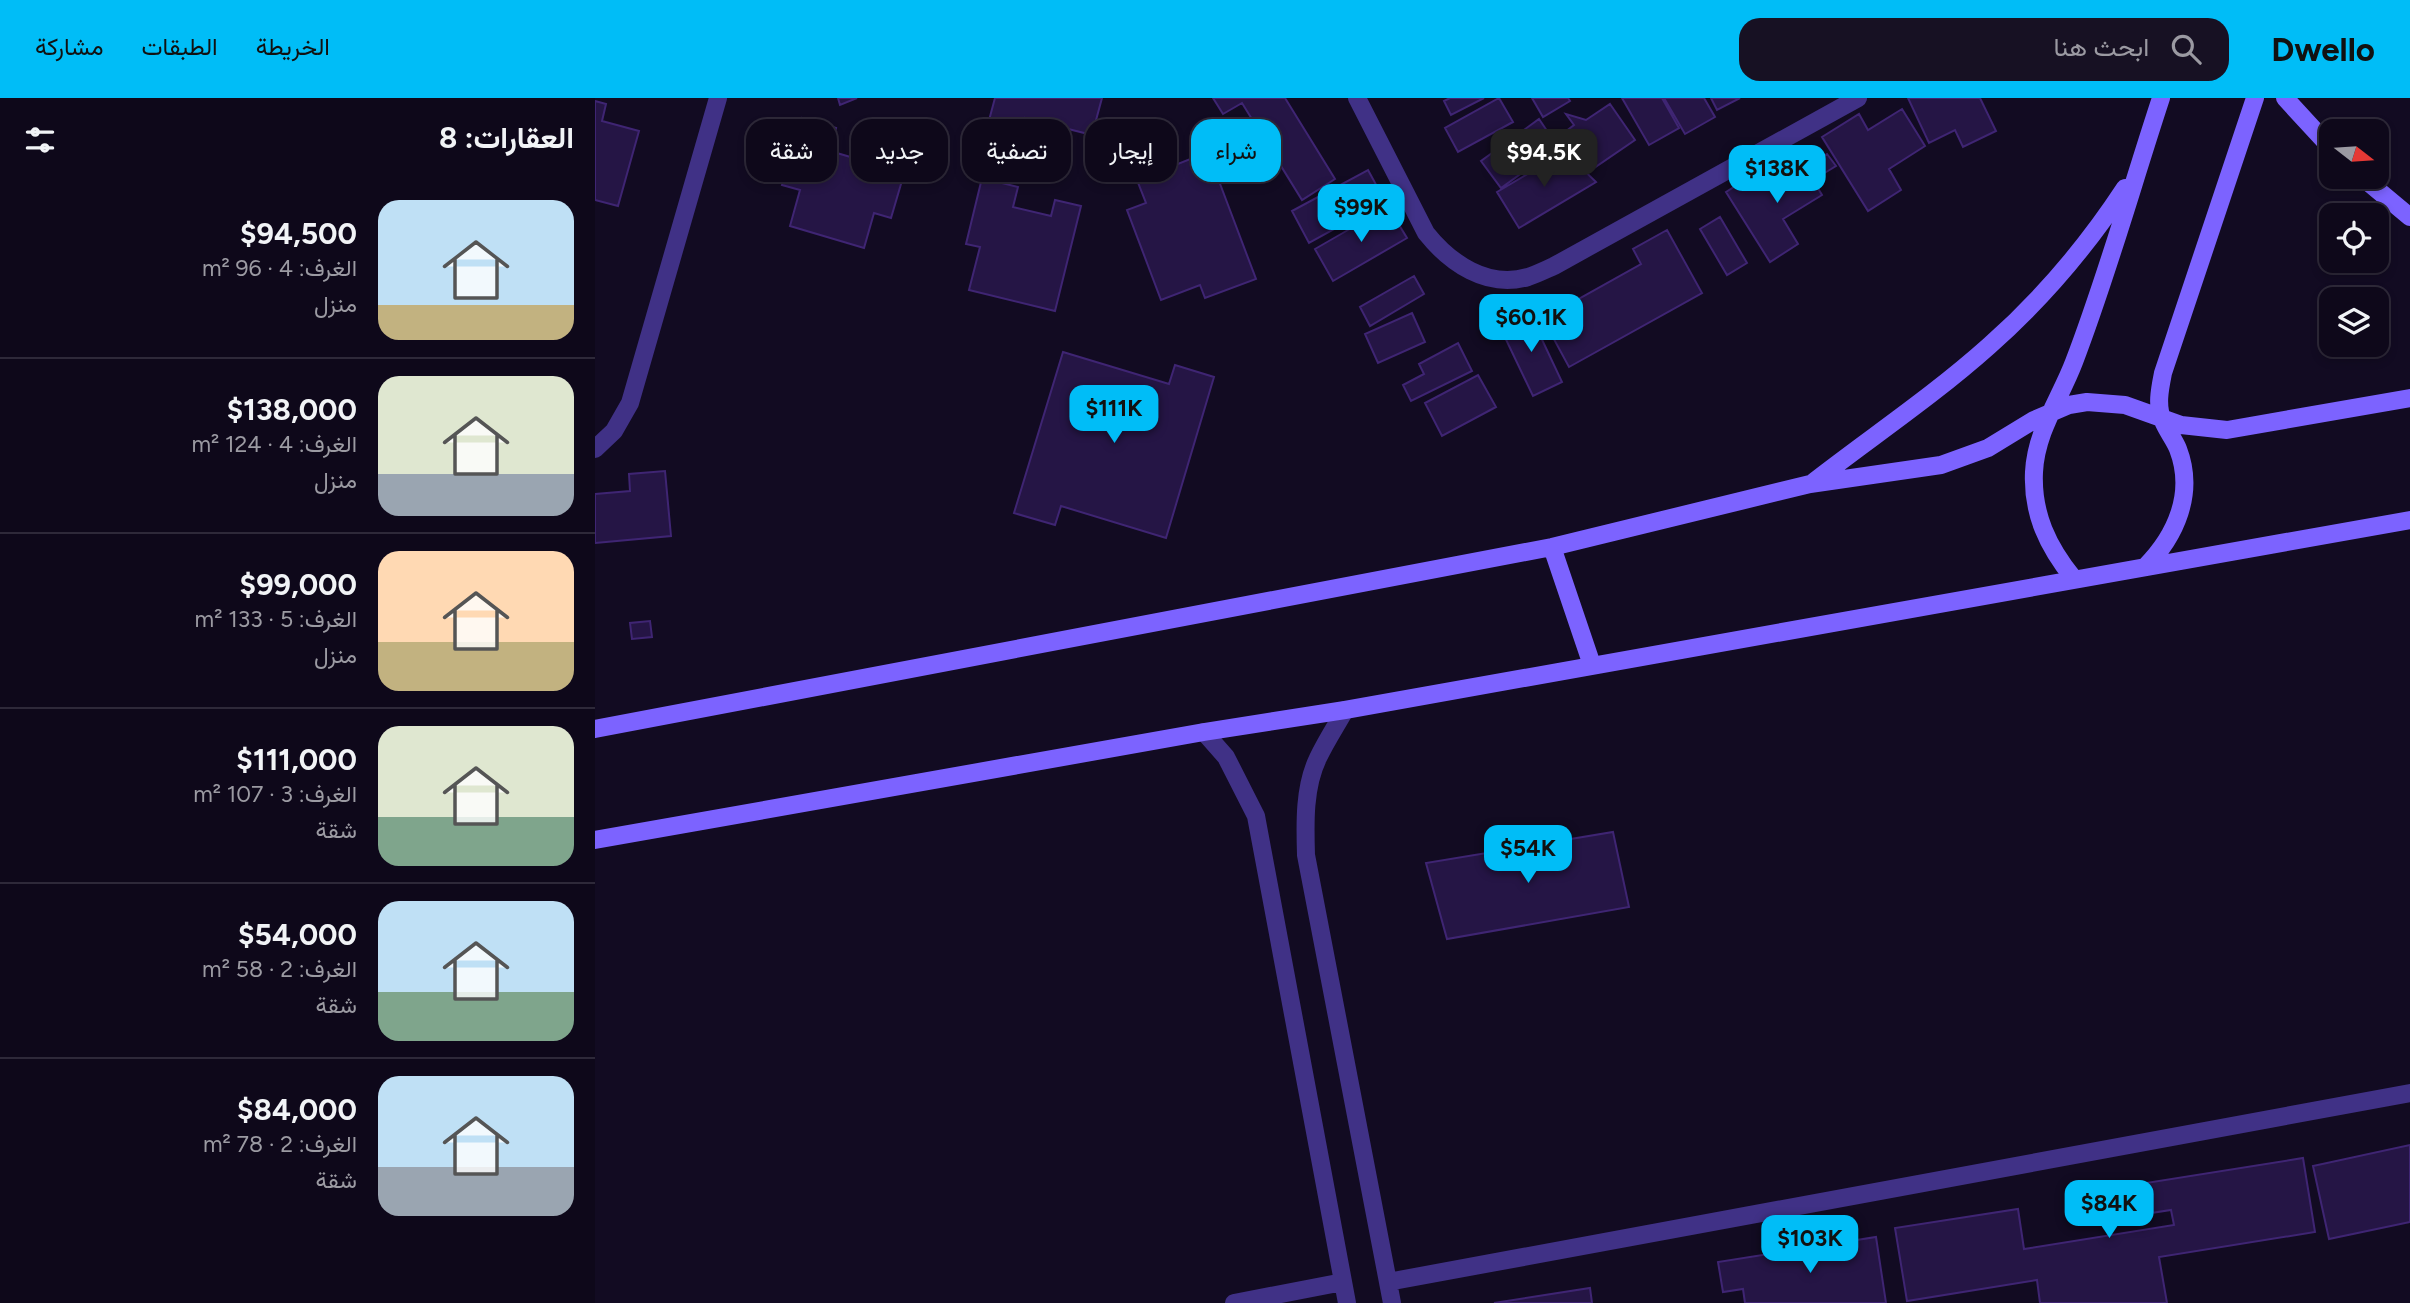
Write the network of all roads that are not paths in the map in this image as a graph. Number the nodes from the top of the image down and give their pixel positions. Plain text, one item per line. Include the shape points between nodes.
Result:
1 (718, 98) edge
2 (1858, 98) edge
3 (2161, 98) edge
4 (2255, 98) edge
5 (2285, 98) edge
6 (1360, 99) edge
7 (2319, 135) edge
8 (2137, 171) junction
9 (2377, 189) edge
10 (2410, 216) edge
11 (2410, 398) edge
12 (2051, 411) junction
13 (2162, 419) junction
14 (595, 449) edge
15 (1810, 484) junction
16 (2410, 520) edge
17 (1552, 547) junction
18 (2145, 567) junction
19 (2074, 579) junction
20 (1592, 665) junction
21 (1345, 710) junction
22 (595, 729) edge
23 (1204, 732) junction
24 (595, 840) edge
25 (2410, 1093) edge
26 (1343, 1282) junction
27 (1388, 1282) junction
28 (1234, 1303) edge
29 (1347, 1303) edge
30 (1392, 1303) edge

1 - 14 street via 630,403 614,431
2 - 6 street via 1554,266 1525,278 1494,279 1465,269 1440,251 1426,233
3 - 8 street
4 - 13 street via 2163,373 2159,395
5 - 7 street
8 - 12 street via 2077,354
8 - 15 street via 2069,263 1990,345
9 - 10 street
11 - 13 street via 2227,430
12 - 13 street via 2106,402
12 - 15 street via 1965,458
12 - 19 street via 2037,449 2034,489 2046,538
13 - 18 street via 2180,453 2184,491 2172,533
15 - 17 street
16 - 18 street
17 - 20 street
17 - 22 street
18 - 19 street
19 - 20 street
20 - 21 street
21 - 23 street
21 - 27 street via 1317,760 1308,791 1306,855
23 - 24 street
23 - 26 street via 1227,757 1255,816
25 - 27 street
26 - 28 street
26 - 29 street
27 - 30 street

